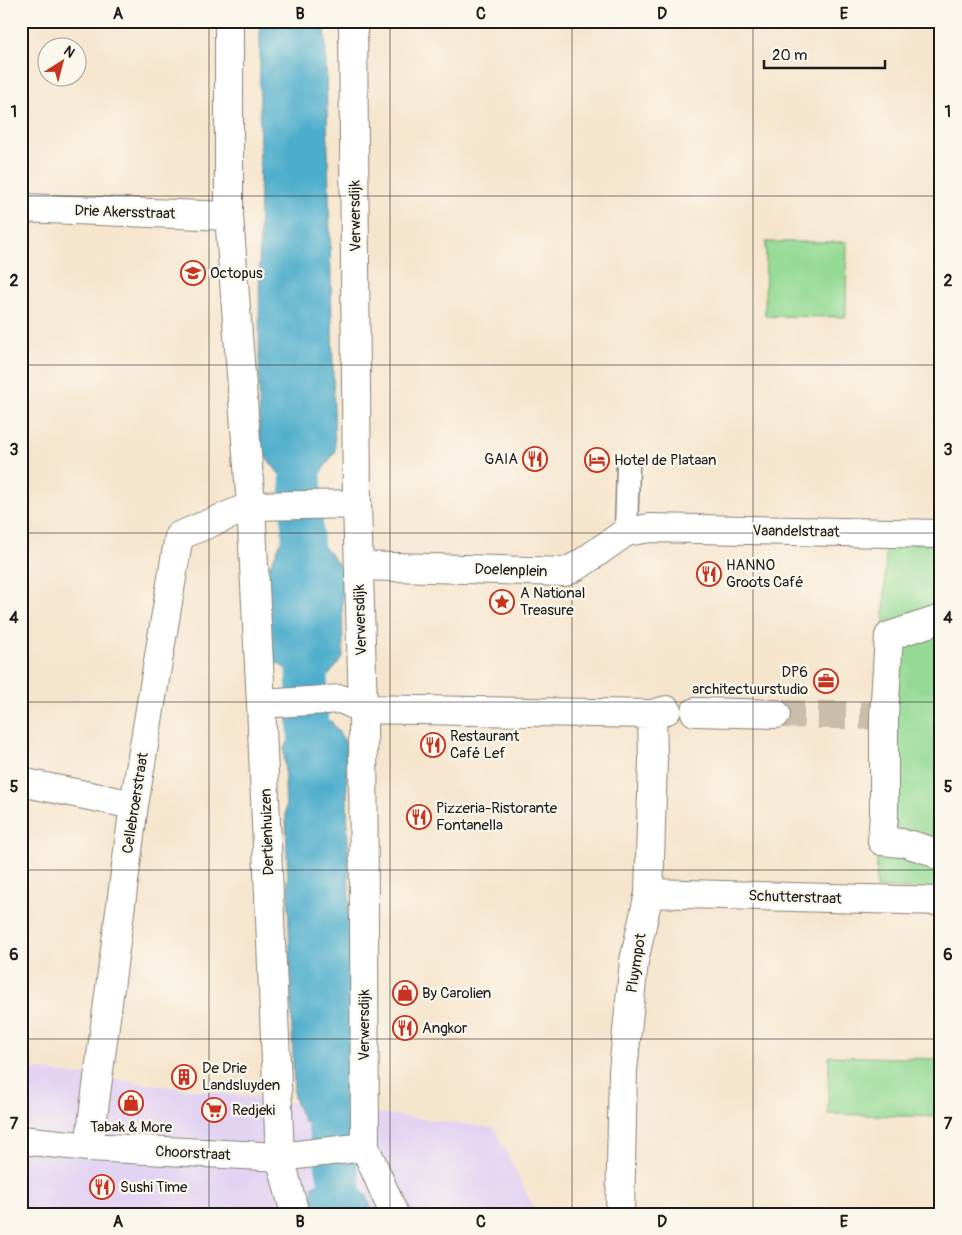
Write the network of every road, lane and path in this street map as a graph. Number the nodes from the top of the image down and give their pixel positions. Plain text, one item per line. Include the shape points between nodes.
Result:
1 (228, 21) edge
2 (353, 21) edge
3 (21, 208) edge
4 (229, 216) junction
5 (628, 467) dead end
6 (345, 504) junction
7 (262, 506) junction
8 (638, 530) junction
9 (941, 534) edge
10 (359, 566) junction
11 (941, 619) edge
12 (274, 703) junction
13 (352, 704) junction
14 (695, 712) dead end
15 (776, 714) tunnel mouth
16 (21, 782) edge
17 (134, 805) junction
18 (941, 857) edge
19 (649, 893) junction
20 (941, 901) edge
21 (21, 1140) edge
22 (89, 1147) junction
23 (356, 1148) junction
24 (289, 1156) junction
25 (295, 1214) edge
26 (394, 1214) edge
27 (620, 1214) edge

1 - 4 street
2 - 6 street, Verwersdijk
3 - 4 street, Drie Akersstraat
4 - 7 street
5 - 8 lane
6 - 7 street
6 - 10 street, Verwersdijk
7 - 12 street, Dertienhuizen
7 - 17 street, Cellebroerstraat via 179,536
8 - 9 street, Vaandelstraat
8 - 10 street, Doelenplein via 565,572
10 - 13 street, Verwersdijk
11 - 18 street via 889,636 882,841 906,844
12 - 13 street
12 - 24 street, Dertienhuizen
13 - 19 street, Pluympot via 659,712 653,759
13 - 23 street, Verwersdijk
14 - 15 street
16 - 17 street
17 - 22 street, Cellebroerstraat
19 - 20 street, Schutterstraat
19 - 27 street, Pluympot via 634,961 624,1062
21 - 22 street, Choorstraat
22 - 24 street, Choorstraat
23 - 24 street, Choorstraat
23 - 26 street, Verwersdijk
24 - 25 street, Dertienhuizen

